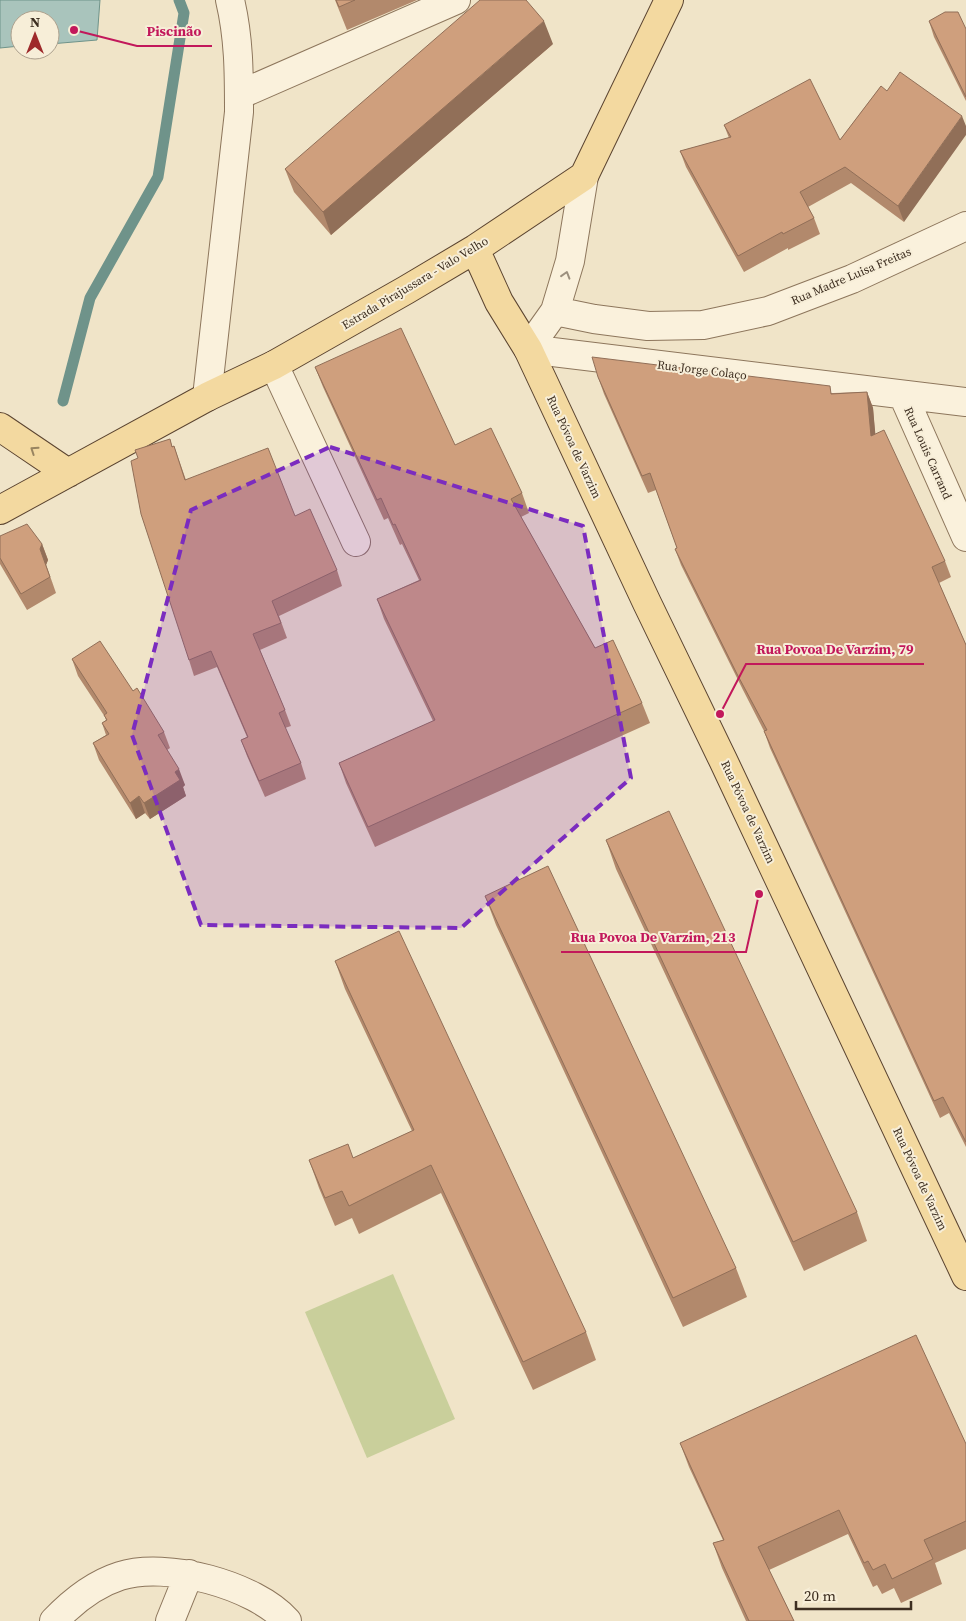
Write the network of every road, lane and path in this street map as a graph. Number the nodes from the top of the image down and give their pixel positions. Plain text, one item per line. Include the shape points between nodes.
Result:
1 (230, 0) edge
2 (456, 0) edge
3 (669, 0) edge
4 (239, 95) junction
5 (584, 176) junction
6 (966, 226) edge
7 (475, 249) junction
8 (555, 310) junction
9 (528, 349) junction
10 (274, 365) junction
11 (903, 395) junction
12 (207, 397) junction
13 (966, 402) edge
14 (0, 427) edge
15 (68, 473) junction
16 (0, 510) edge
17 (966, 537) edge
18 (356, 542) dead end
19 (966, 1276) edge
20 (189, 1574) junction
21 (54, 1621) edge
22 (170, 1621) edge
23 (287, 1621) edge

1 - 4 street via 240,66
2 - 4 street
3 - 5 main road
4 - 12 street
5 - 7 main road, Estrada Pirajussara - Valo Velho
8 -> 5 street via 570,261
6 - 8 street, Rua Madre Luisa Freitas via 852,279 802,298 768,310 703,324 648,326
7 - 9 main road, Rua Póvoa de Varzim via 499,302
7 - 10 main road, Estrada Pirajussara - Valo Velho
8 - 9 street
9 - 11 street, Rua Jorge Colaço
9 - 19 main road, Rua Póvoa de Varzim
10 - 12 main road, Estrada Pirajussara - Valo Velho
10 - 18 street
11 - 13 street, Rua Jorge Colaço
11 - 17 street, Rua Louis Carrand
12 - 15 main road, Estrada Pirajussara - Valo Velho
15 -> 14 main road
15 - 16 main road, Estrada Pirajussara - Valo Velho
20 - 21 street via 149,1572 121,1576 92,1589
20 - 22 street
20 - 23 street via 238,1589 280,1613

